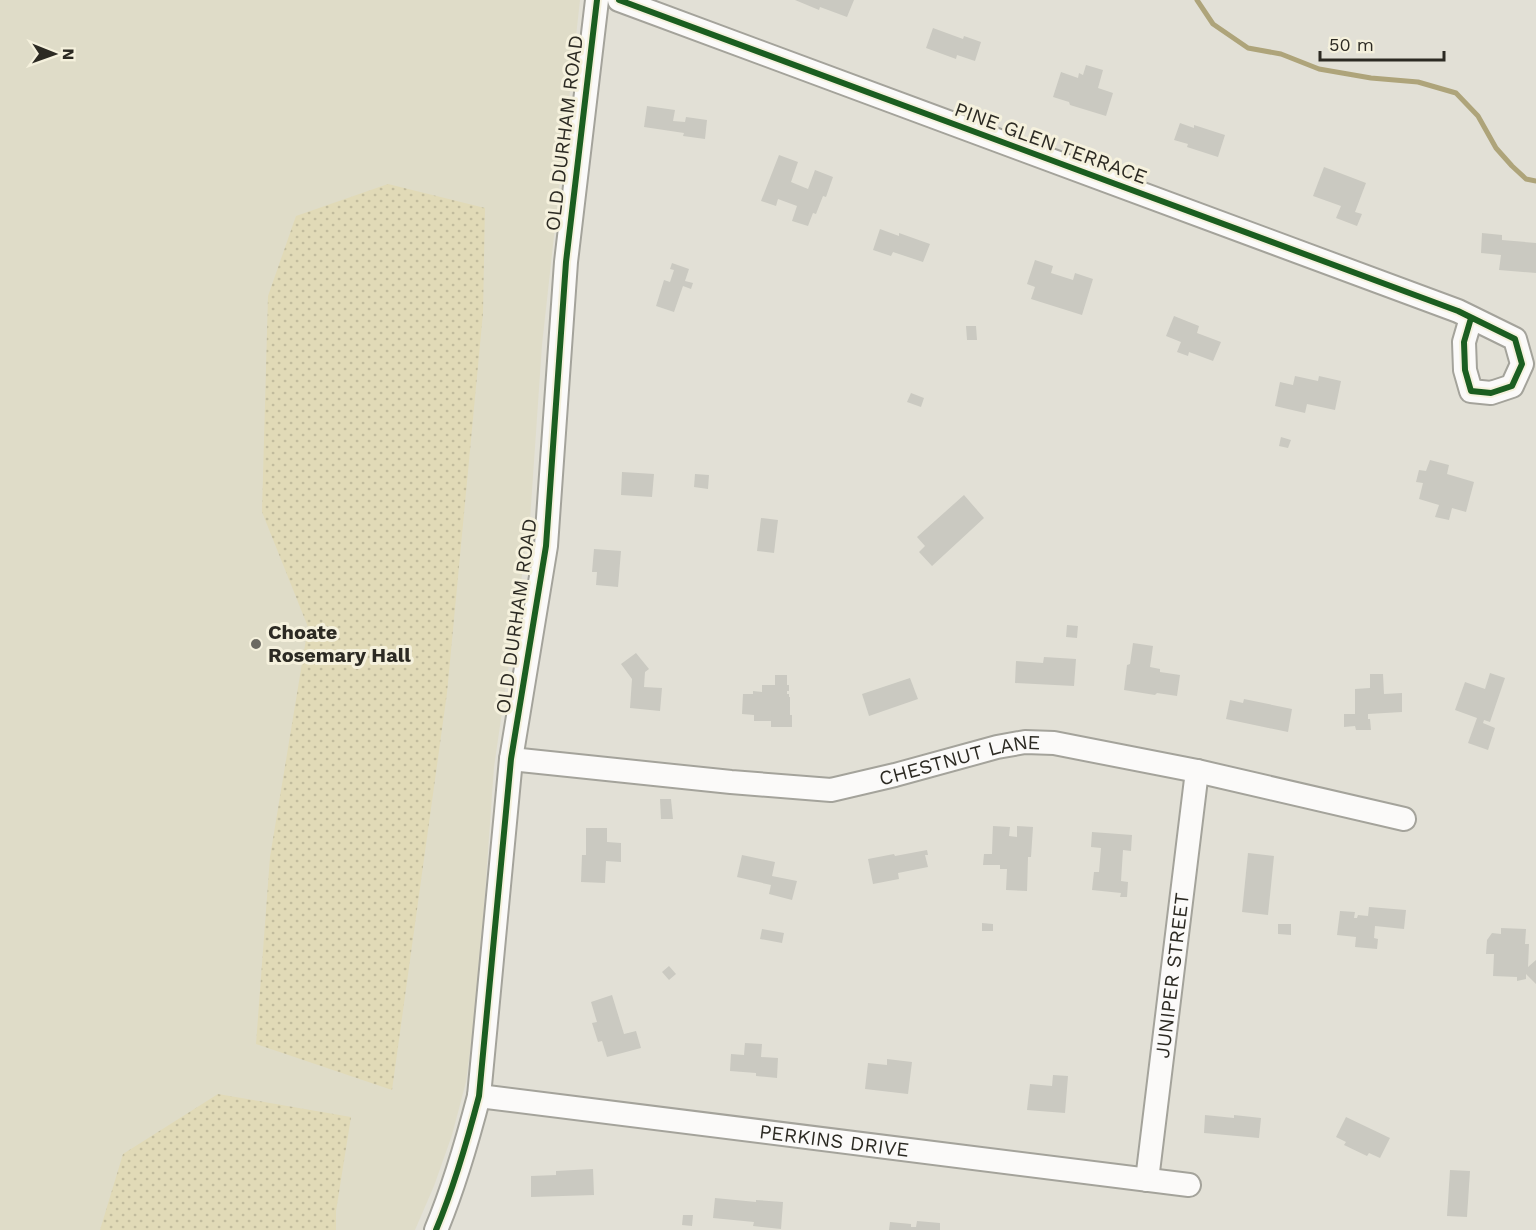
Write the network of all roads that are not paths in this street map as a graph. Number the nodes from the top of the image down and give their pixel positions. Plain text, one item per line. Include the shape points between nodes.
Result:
1 (597, 0) edge
2 (619, 0) edge
3 (1471, 318) dead end
4 (512, 759) junction
5 (1197, 771) junction
6 (1404, 819) dead end
7 (479, 1096) junction
8 (1147, 1180) junction
9 (1189, 1185) dead end
10 (436, 1230) edge

1 - 4 street, OLD DURHAM ROAD via 566,262 546,546
2 - 3 street, PINE GLEN TERRACE
4 - 5 street, CHESTNUT LANE via 831,790 997,747 1054,742
4 - 7 street, OLD DURHAM ROAD
5 - 6 street, CHESTNUT LANE
5 - 8 street, JUNIPER STREET
7 - 8 street, PERKINS DRIVE
7 - 10 street, OLD DURHAM ROAD via 466,1147
8 - 9 street, PERKINS DRIVE

